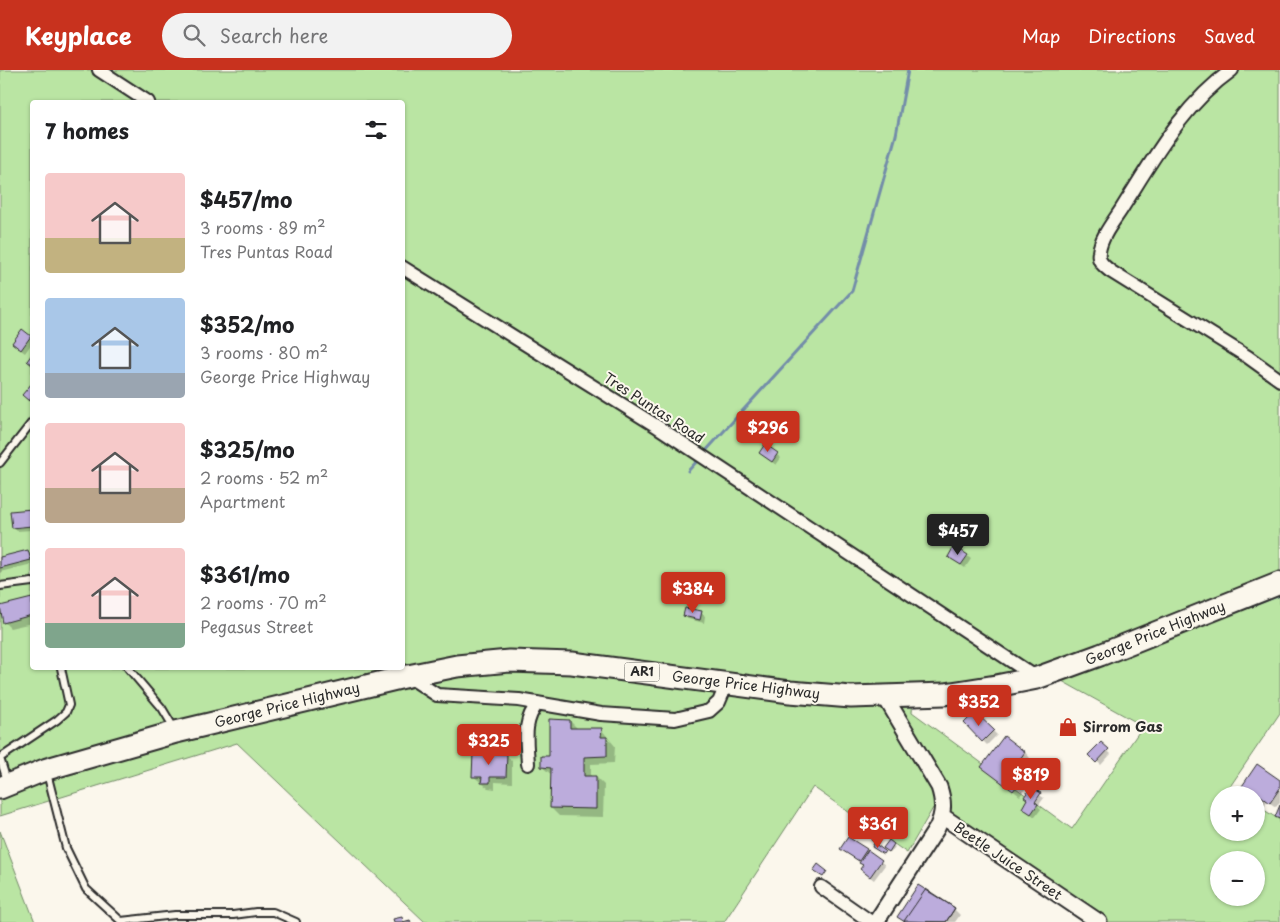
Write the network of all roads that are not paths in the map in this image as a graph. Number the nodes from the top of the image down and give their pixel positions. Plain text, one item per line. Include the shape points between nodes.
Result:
1 (99, 70) edge
2 (1232, 70) edge
3 (145, 100) edge
4 (405, 269) edge
5 (1280, 380) edge
6 (30, 425) edge
7 (0, 463) edge
8 (30, 582) edge
9 (1280, 582) edge
10 (0, 586) edge
11 (61, 670) edge
12 (130, 670) edge
13 (408, 676) junction
14 (1036, 678) junction
15 (727, 683) junction
16 (884, 695) junction
17 (538, 703) junction
18 (176, 732) junction
19 (528, 764) dead end
20 (46, 770) junction
21 (4, 786) edge
22 (942, 816) junction
23 (822, 887) dead end
24 (121, 922) edge
25 (296, 922) edge
26 (871, 922) edge
27 (876, 922) edge
28 (1099, 922) edge

1 - 3 street
2 - 5 street via 1182,116 1111,226 1098,253 1101,264
4 - 14 street, Tres Puntas Road via 658,427
6 - 7 lane
8 - 10 lane
9 - 14 highway, George Price Highway / AR1
11 - 21 lane via 69,705 66,712 0,758
12 - 18 lane via 162,708
13 - 15 highway, George Price Highway / AR1 via 457,666 509,661 572,663
13 - 17 street via 437,695
13 - 18 highway, George Price Highway / AR1
14 - 16 highway, George Price Highway / AR1 via 944,694
15 - 16 highway, George Price Highway / AR1 via 851,697
15 - 17 street via 718,702 709,711 675,718 601,714
16 - 22 street via 939,787 943,798
17 - 19 street via 530,712 527,725
18 - 20 highway, George Price Highway / AR1
20 - 21 highway, George Price Highway / AR1
20 - 24 lane via 66,848 86,889
22 - 27 street
22 - 28 street, Beetle Juice Street
23 - 26 street
24 - 25 lane via 175,915 265,912

